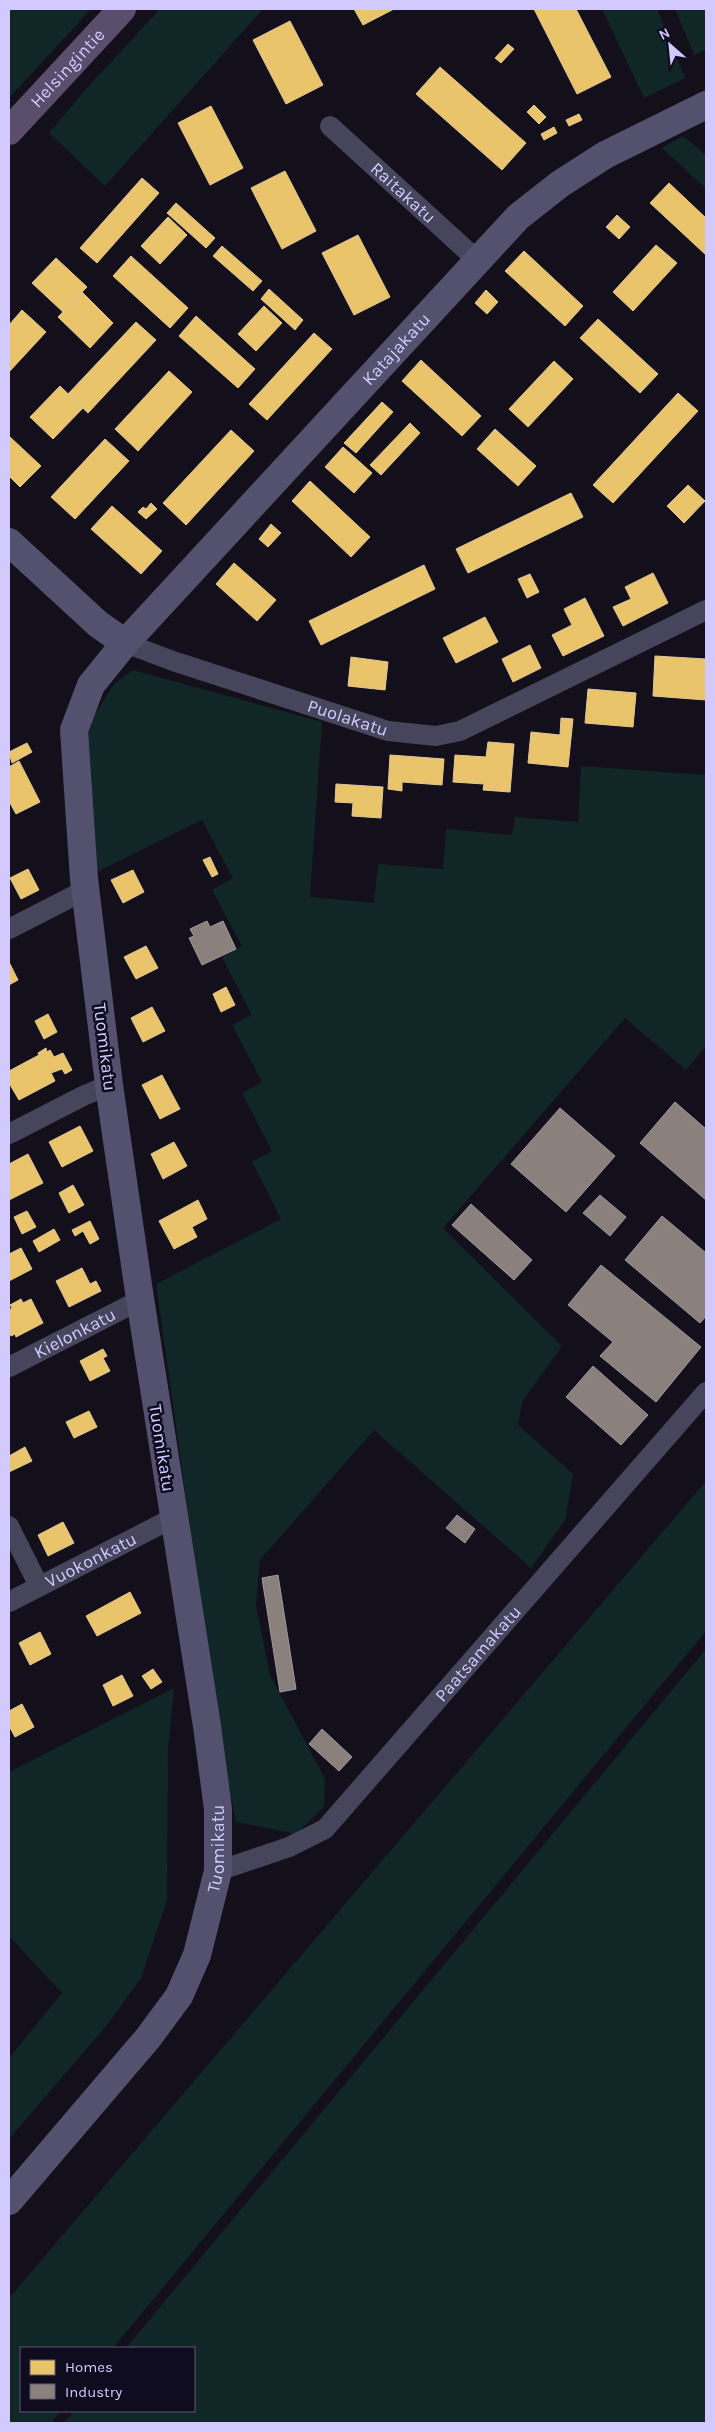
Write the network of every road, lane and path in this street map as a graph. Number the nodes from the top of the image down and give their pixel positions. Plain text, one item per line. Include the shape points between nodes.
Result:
1 (122, 9) edge
2 (706, 104) edge
3 (330, 126) dead end
4 (10, 130) edge
5 (477, 260) junction
6 (9, 542) edge
7 (706, 610) edge
8 (125, 642) junction
9 (85, 890) junction
10 (10, 924) edge
11 (109, 1085) junction
12 (9, 1134) edge
13 (140, 1300) junction
14 (9, 1367) edge
15 (706, 1392) edge
16 (173, 1518) junction
17 (9, 1526) edge
18 (39, 1586) junction
19 (9, 1602) edge
20 (218, 1871) junction
21 (9, 2202) edge

1 - 4 main road, Helsingintie
2 - 5 street, Katajakatu via 604,155 560,184 518,217
3 - 5 street, Raitakatu
5 - 8 street, Katajakatu
6 - 8 street, Puolakatu via 98,624
7 - 8 street, Puolakatu via 460,731 436,736 388,731 173,661
8 - 9 street, Tuomikatu via 91,685 74,730
9 - 10 street
9 - 11 street, Tuomikatu
11 - 12 street
11 - 13 street, Tuomikatu
13 - 14 street, Kielonkatu
13 - 16 street, Tuomikatu
15 - 20 street, Paatsamakatu via 325,1829 289,1847
16 - 18 street, Vuokonkatu
16 - 20 street, Tuomikatu via 207,1726 216,1800
17 - 18 street
18 - 19 street, Vuokonkatu
20 - 21 street, Tuomikatu via 197,1955 179,1996 148,2038

